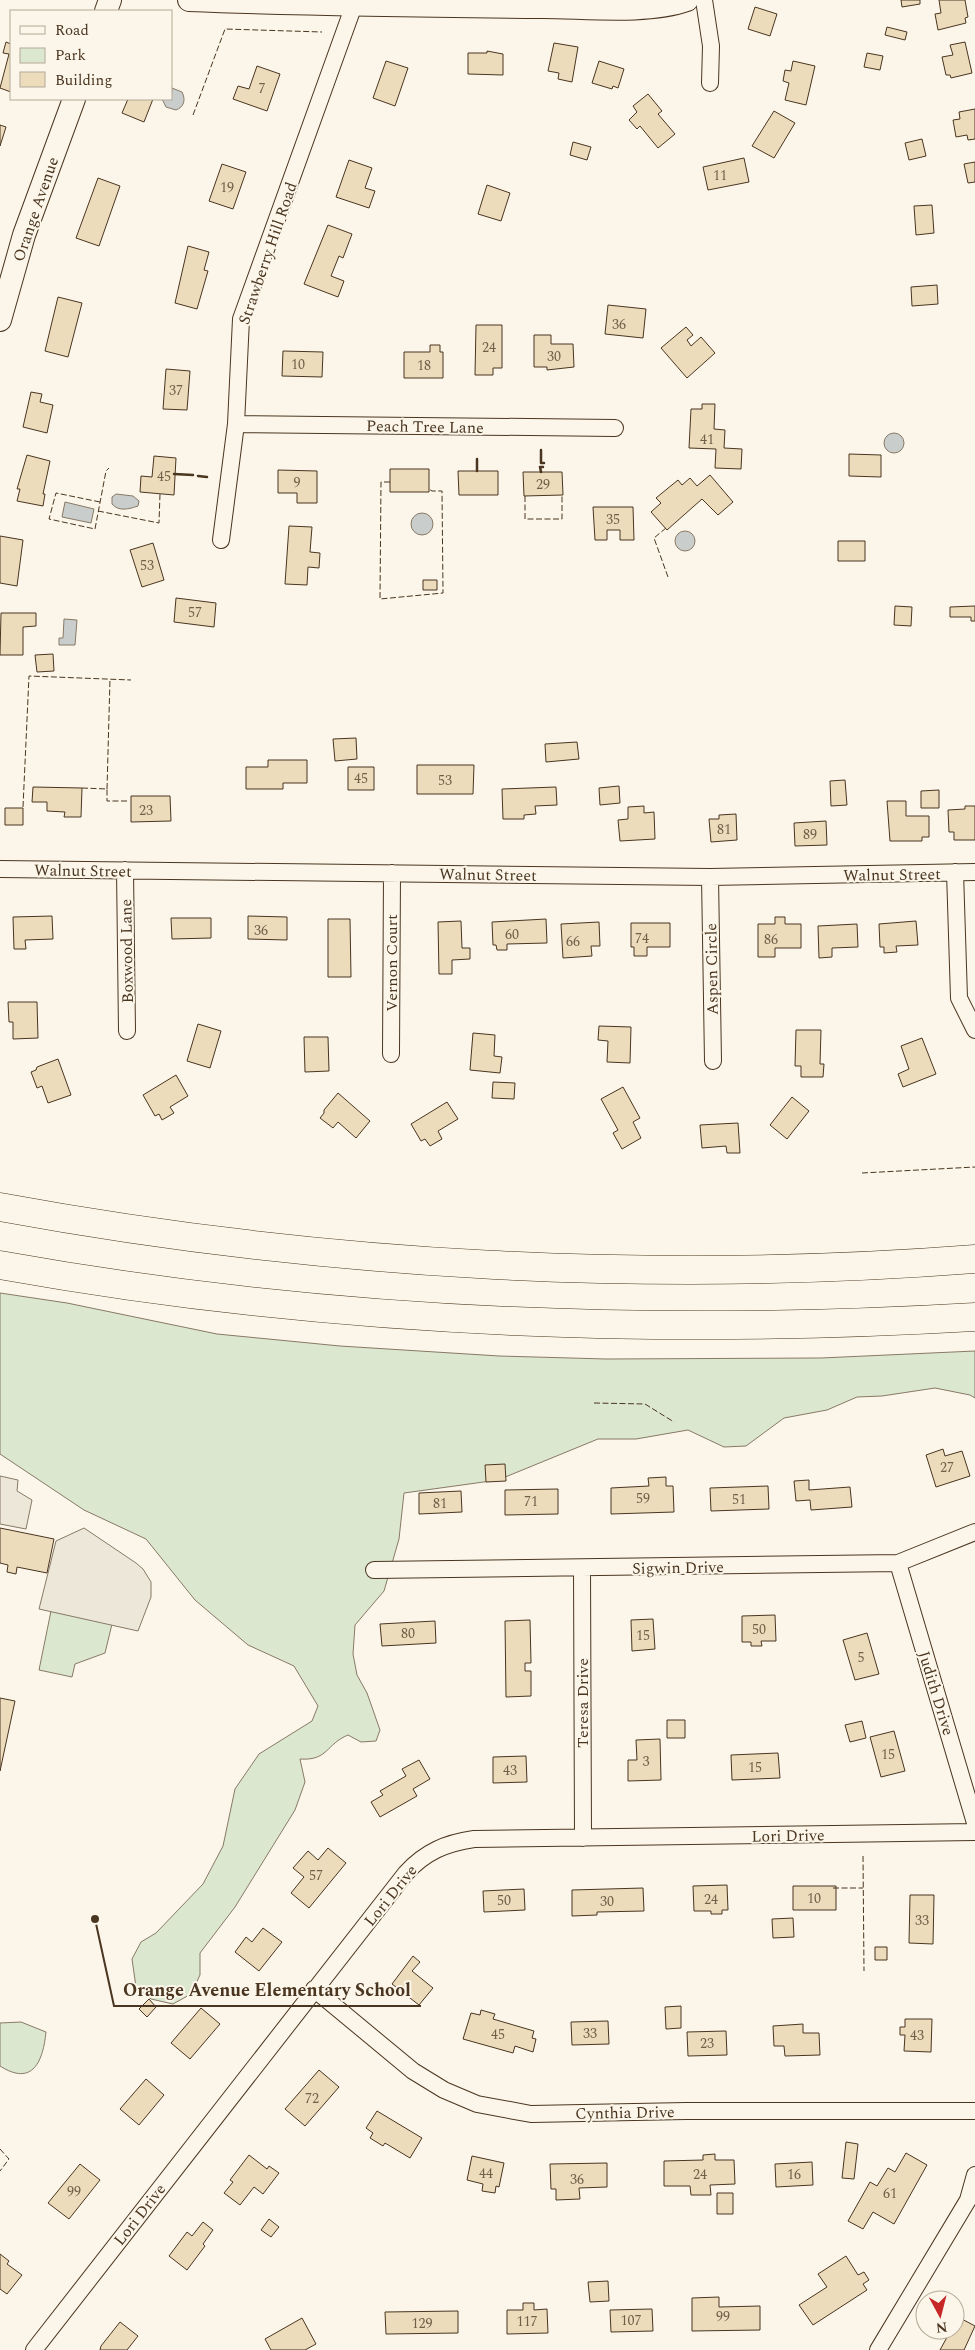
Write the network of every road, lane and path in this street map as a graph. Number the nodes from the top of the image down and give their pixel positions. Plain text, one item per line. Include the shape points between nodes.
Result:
1 (189, 0) edge
2 (687, 0) edge
3 (704, 0) edge
4 (354, 5) junction
5 (710, 84) dead end
6 (74, 100) edge
7 (0, 320) edge
8 (236, 424) junction
9 (615, 428) dead end
10 (221, 540) dead end
11 (0, 869) edge
12 (125, 870) junction
13 (955, 872) junction
14 (975, 872) edge
15 (392, 873) junction
16 (710, 877) junction
17 (975, 1030) edge
18 (127, 1031) dead end
19 (391, 1054) dead end
20 (713, 1060) dead end
21 (0, 1207) edge
22 (975, 1259) edge
23 (0, 1265) edge
24 (975, 1317) edge
25 (975, 1532) edge
26 (898, 1563) junction
27 (582, 1568) junction
28 (374, 1570) dead end
29 (975, 1823) edge
30 (975, 1832) edge
31 (583, 1838) junction
32 (314, 1989) junction
33 (975, 2111) edge
34 (975, 2175) edge
35 (34, 2350) edge
36 (878, 2350) edge

1 - 4 main road
2 - 4 main road via 643,7
3 - 5 street via 711,46
4 - 8 street, Strawberry Hill Road via 241,319
6 - 7 main road, Orange Avenue via 24,235
8 - 9 street, Peach Tree Lane
8 - 10 street, Strawberry Hill Road
11 - 12 street, Walnut Street
12 - 15 street, Walnut Street
12 - 18 street, Boxwood Lane
13 - 14 street, Walnut Street
13 - 16 street, Walnut Street
13 - 17 street via 959,998
15 - 16 street, Walnut Street
15 - 19 street, Vernon Court
16 - 20 street, Aspen Circle
21 - 22 highway via 139,1230 270,1246 487,1264 750,1269
23 - 24 highway via 139,1288 258,1302 469,1320 718,1327
25 - 26 street, Sigwin Drive
26 - 27 street, Sigwin Drive
26 - 29 street, Judith Drive
27 - 28 street, Sigwin Drive
27 - 31 street, Teresa Drive
30 - 31 street, Lori Drive
31 - 32 street, Lori Drive via 474,1839 445,1844 433,1850 406,1873
32 - 33 street, Cynthia Drive via 413,2070 444,2090 477,2104 530,2114
32 - 35 street, Lori Drive
34 - 36 street via 968,2200

